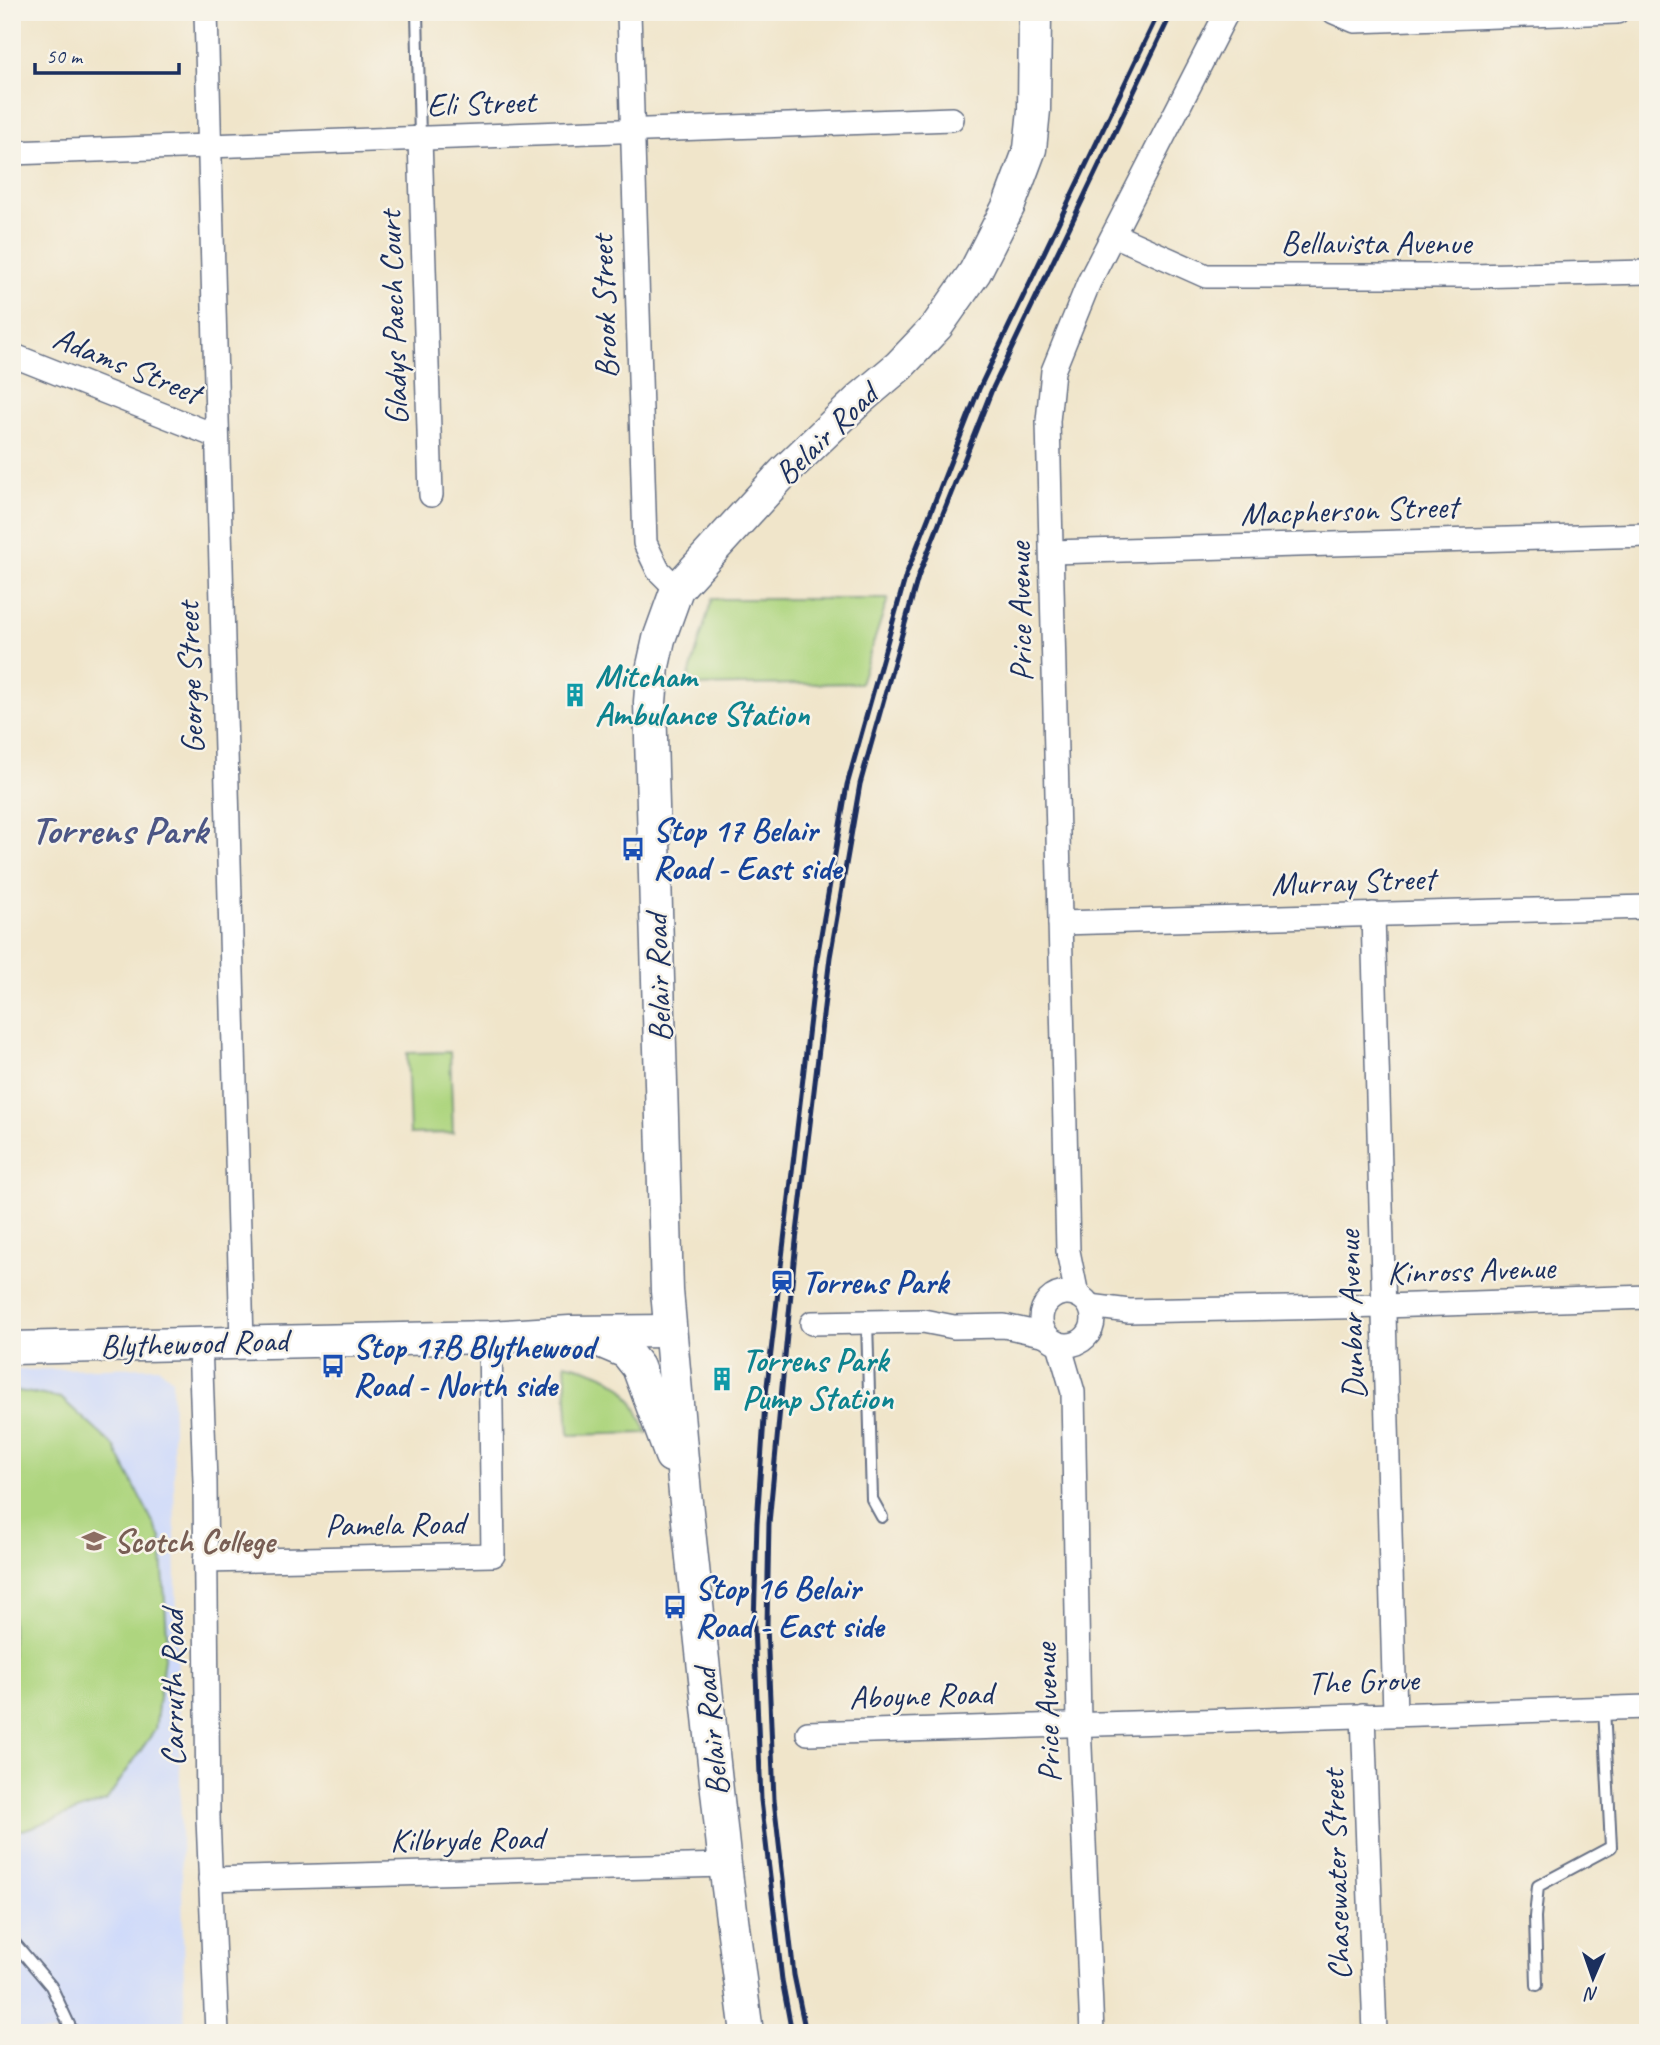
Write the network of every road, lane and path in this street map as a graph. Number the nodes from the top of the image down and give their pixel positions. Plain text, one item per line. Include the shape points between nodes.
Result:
1 (206, 12) edge
2 (417, 12) edge
3 (629, 12) edge
4 (1035, 12) edge
5 (1227, 12) edge
6 (1334, 12) edge
7 (1617, 12) edge
8 (951, 119) dead end
9 (631, 131) junction
10 (421, 138) junction
11 (209, 146) junction
12 (12, 153) edge
13 (1114, 235) junction
14 (1648, 272) edge
15 (12, 355) edge
16 (216, 436) junction
17 (431, 495) dead end
18 (1648, 535) edge
19 (1052, 552) junction
20 (677, 589) junction
21 (1648, 906) edge
22 (1373, 914) junction
23 (1060, 923) junction
24 (1648, 1297) edge
25 (1384, 1306) junction
26 (1074, 1311) junction
27 (867, 1321) junction
28 (812, 1322) dead end
29 (1004, 1326) junction
30 (670, 1331) junction
31 (570, 1332) junction
32 (490, 1336) junction
33 (1052, 1340) junction
34 (242, 1342) junction
35 (200, 1343) junction
36 (12, 1348) edge
37 (1073, 1392) junction
38 (685, 1493) junction
39 (882, 1517) dead end
40 (205, 1561) junction
41 (1648, 1707) edge
42 (1604, 1708) junction
43 (1395, 1714) junction
44 (1363, 1715) junction
45 (1079, 1723) junction
46 (808, 1733) dead end
47 (725, 1866) junction
48 (210, 1879) junction
49 (12, 1941) edge
50 (1537, 1985) dead end
51 (73, 2033) edge
52 (217, 2033) edge
53 (747, 2033) edge
54 (1092, 2033) edge
55 (1375, 2033) edge

1 - 11 street, George Street
2 - 10 lane
3 - 9 street, Brook Street
4 - 20 main road, Belair Road via 1030,149 1009,205 975,272 937,326 784,472
5 - 13 street, Price Avenue
6 - 7 street via 1355,21
8 - 9 street, Eli Street
9 - 10 street, Eli Street
9 - 20 street, Brook Street via 645,543 658,570
10 - 11 street, Eli Street
10 - 17 street, Gladys Paech Court
11 - 12 street, Eli Street
11 - 16 street, George Street
13 - 14 street, Bellavista Avenue via 1206,276
13 - 19 street, Price Avenue via 1089,282 1053,371 1048,421
15 - 16 street, Adams Street
16 - 34 street, George Street
18 - 19 street, Macpherson Street
19 - 23 street, Price Avenue
20 - 30 main road, Belair Road via 659,639 650,702
21 - 22 street, Murray Street
22 - 23 street, Murray Street
22 - 25 street, Dunbar Avenue
23 - 26 street, Price Avenue via 1068,1251
24 - 25 street, Kinross Avenue
25 - 26 street, Kinross Avenue
25 - 43 street, Dunbar Avenue
26 - 29 street via 1027,1317
26 - 33 street via 1070,1346
26 - 33 street, Price Avenue via 1041,1322
26 - 37 street, Price Avenue
27 - 28 street
27 - 29 street
27 - 39 lane via 872,1499
29 - 33 street
30 - 31 main road, Blythewood Road
30 - 38 main road, Belair Road
31 - 32 main road, Blythewood Road
31 - 38 main road via 600,1339 625,1352 638,1367
32 - 34 main road, Blythewood Road
32 - 40 street, Pamela Road via 493,1555
33 - 37 street, Price Avenue
34 - 35 main road, Blythewood Road
35 - 36 main road, Blythewood Road
35 - 40 street, Carruth Road
37 - 45 street, Price Avenue
38 - 47 main road, Belair Road
40 - 48 street, Carruth Road
41 - 42 street, The Grove
42 - 43 street, The Grove
42 - 50 lane via 1611,1847 1538,1886
43 - 44 street, The Grove
44 - 45 street, The Grove
44 - 55 street, Chasewater Street
45 - 46 street, Aboyne Road
45 - 54 street, Price Avenue
47 - 48 street, Kilbryde Road
47 - 53 main road, Belair Road
48 - 52 street, Carruth Road
49 - 51 lane via 51,1986

